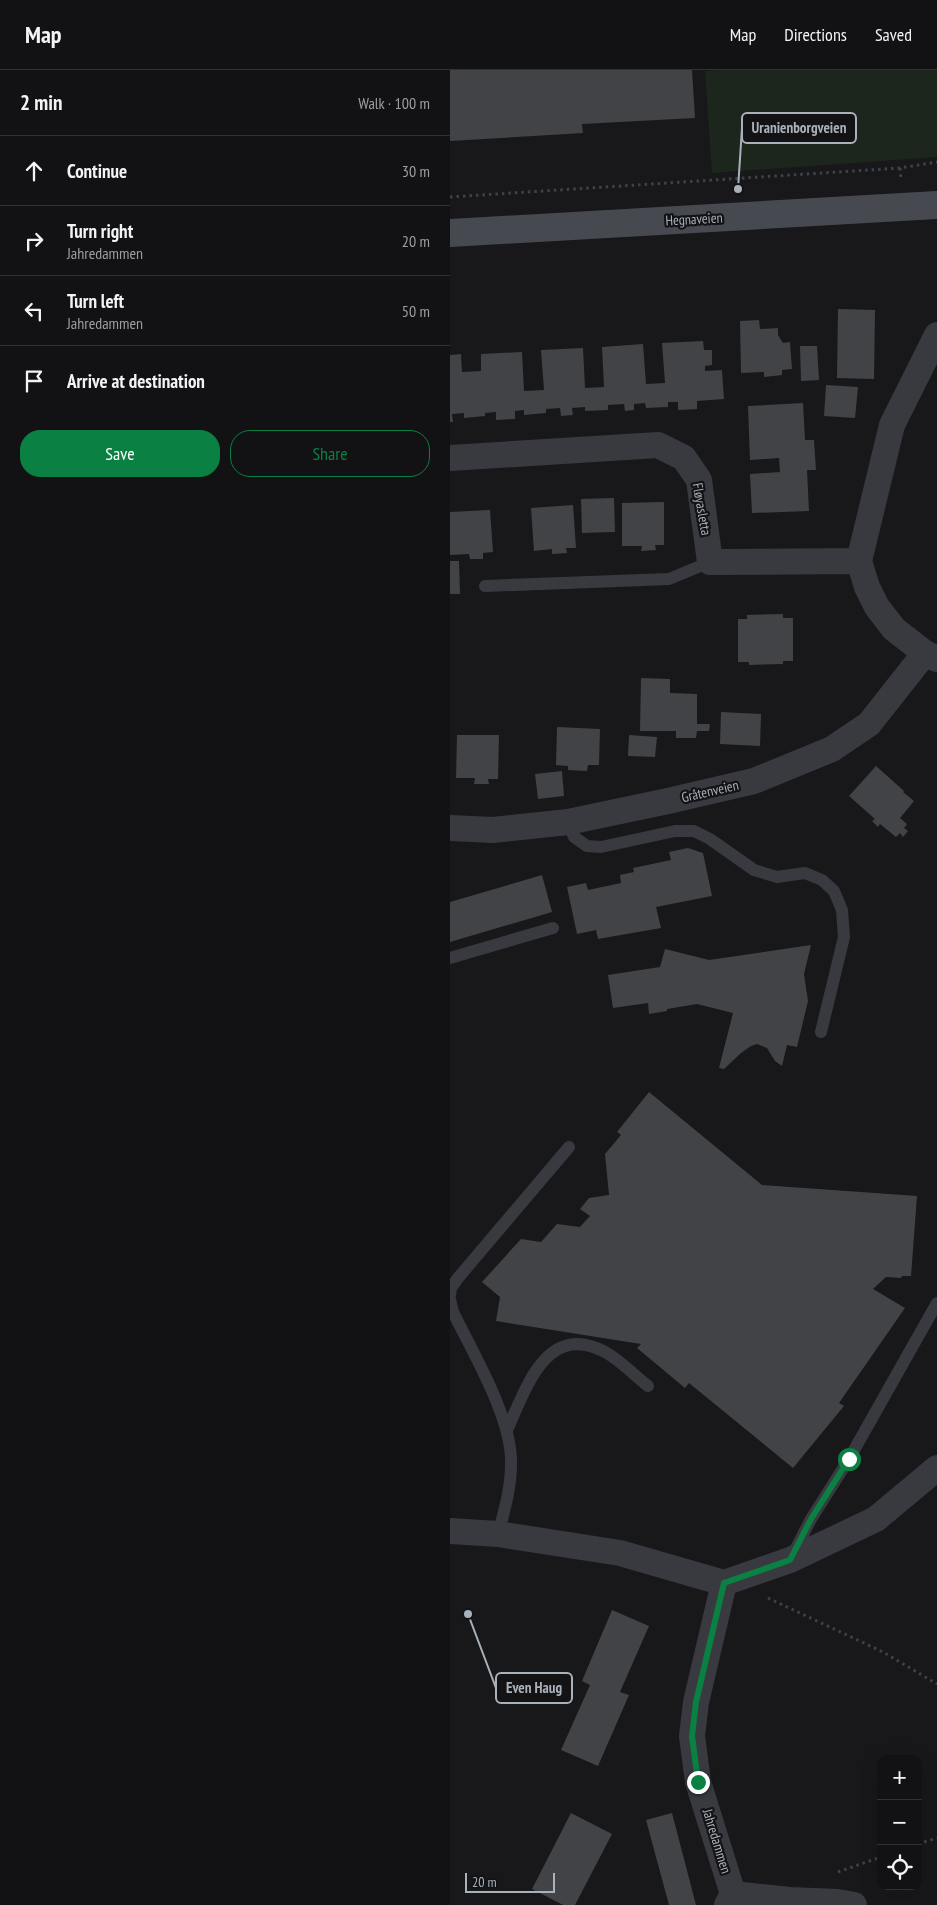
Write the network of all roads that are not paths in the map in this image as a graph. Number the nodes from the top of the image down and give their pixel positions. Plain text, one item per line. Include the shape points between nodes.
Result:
1 (937, 205) edge
2 (450, 233) edge
3 (937, 335) edge
4 (450, 458) edge
5 (859, 561) junction
6 (710, 562) junction
7 (485, 586) dead end
8 (931, 656) edge
9 (568, 822) junction
10 (450, 828) edge
11 (553, 928) dead end
12 (450, 958) edge
13 (821, 1032) dead end
14 (569, 1147) dead end
15 (450, 1297) edge
16 (937, 1302) edge
17 (648, 1386) dead end
18 (507, 1430) junction
19 (937, 1468) edge
20 (450, 1531) edge
21 (498, 1534) junction
22 (790, 1560) junction
23 (727, 1582) junction
24 (730, 1899) edge
25 (854, 1905) edge

1 - 2 main road, Hegnaveien
3 - 5 street via 892,425
4 - 6 street, Fløyasletta via 658,445 684,458 699,480
5 - 6 street
5 - 8 street via 877,607 894,629
6 - 7 lane via 669,579
8 - 9 street, Gråtenveien via 869,724 832,748 754,781
9 - 10 street, Gråtenveien via 493,830
9 - 13 lane via 574,837 587,846 602,847 675,831 694,831 754,870 777,877 804,873 822,880 837,897 842,910 844,937
11 - 12 lane
14 - 15 lane via 458,1278 451,1288
15 - 18 lane via 453,1312
16 - 22 lane
17 - 18 lane via 607,1353 588,1345 570,1344 555,1350 538,1366
18 - 21 lane via 511,1458 508,1497
19 - 22 street via 876,1519
20 - 21 street
21 - 23 street via 620,1553
22 - 23 street
23 - 24 street, Jahredammen via 696,1702 692,1736 698,1782
24 - 25 street, Jahredammen

